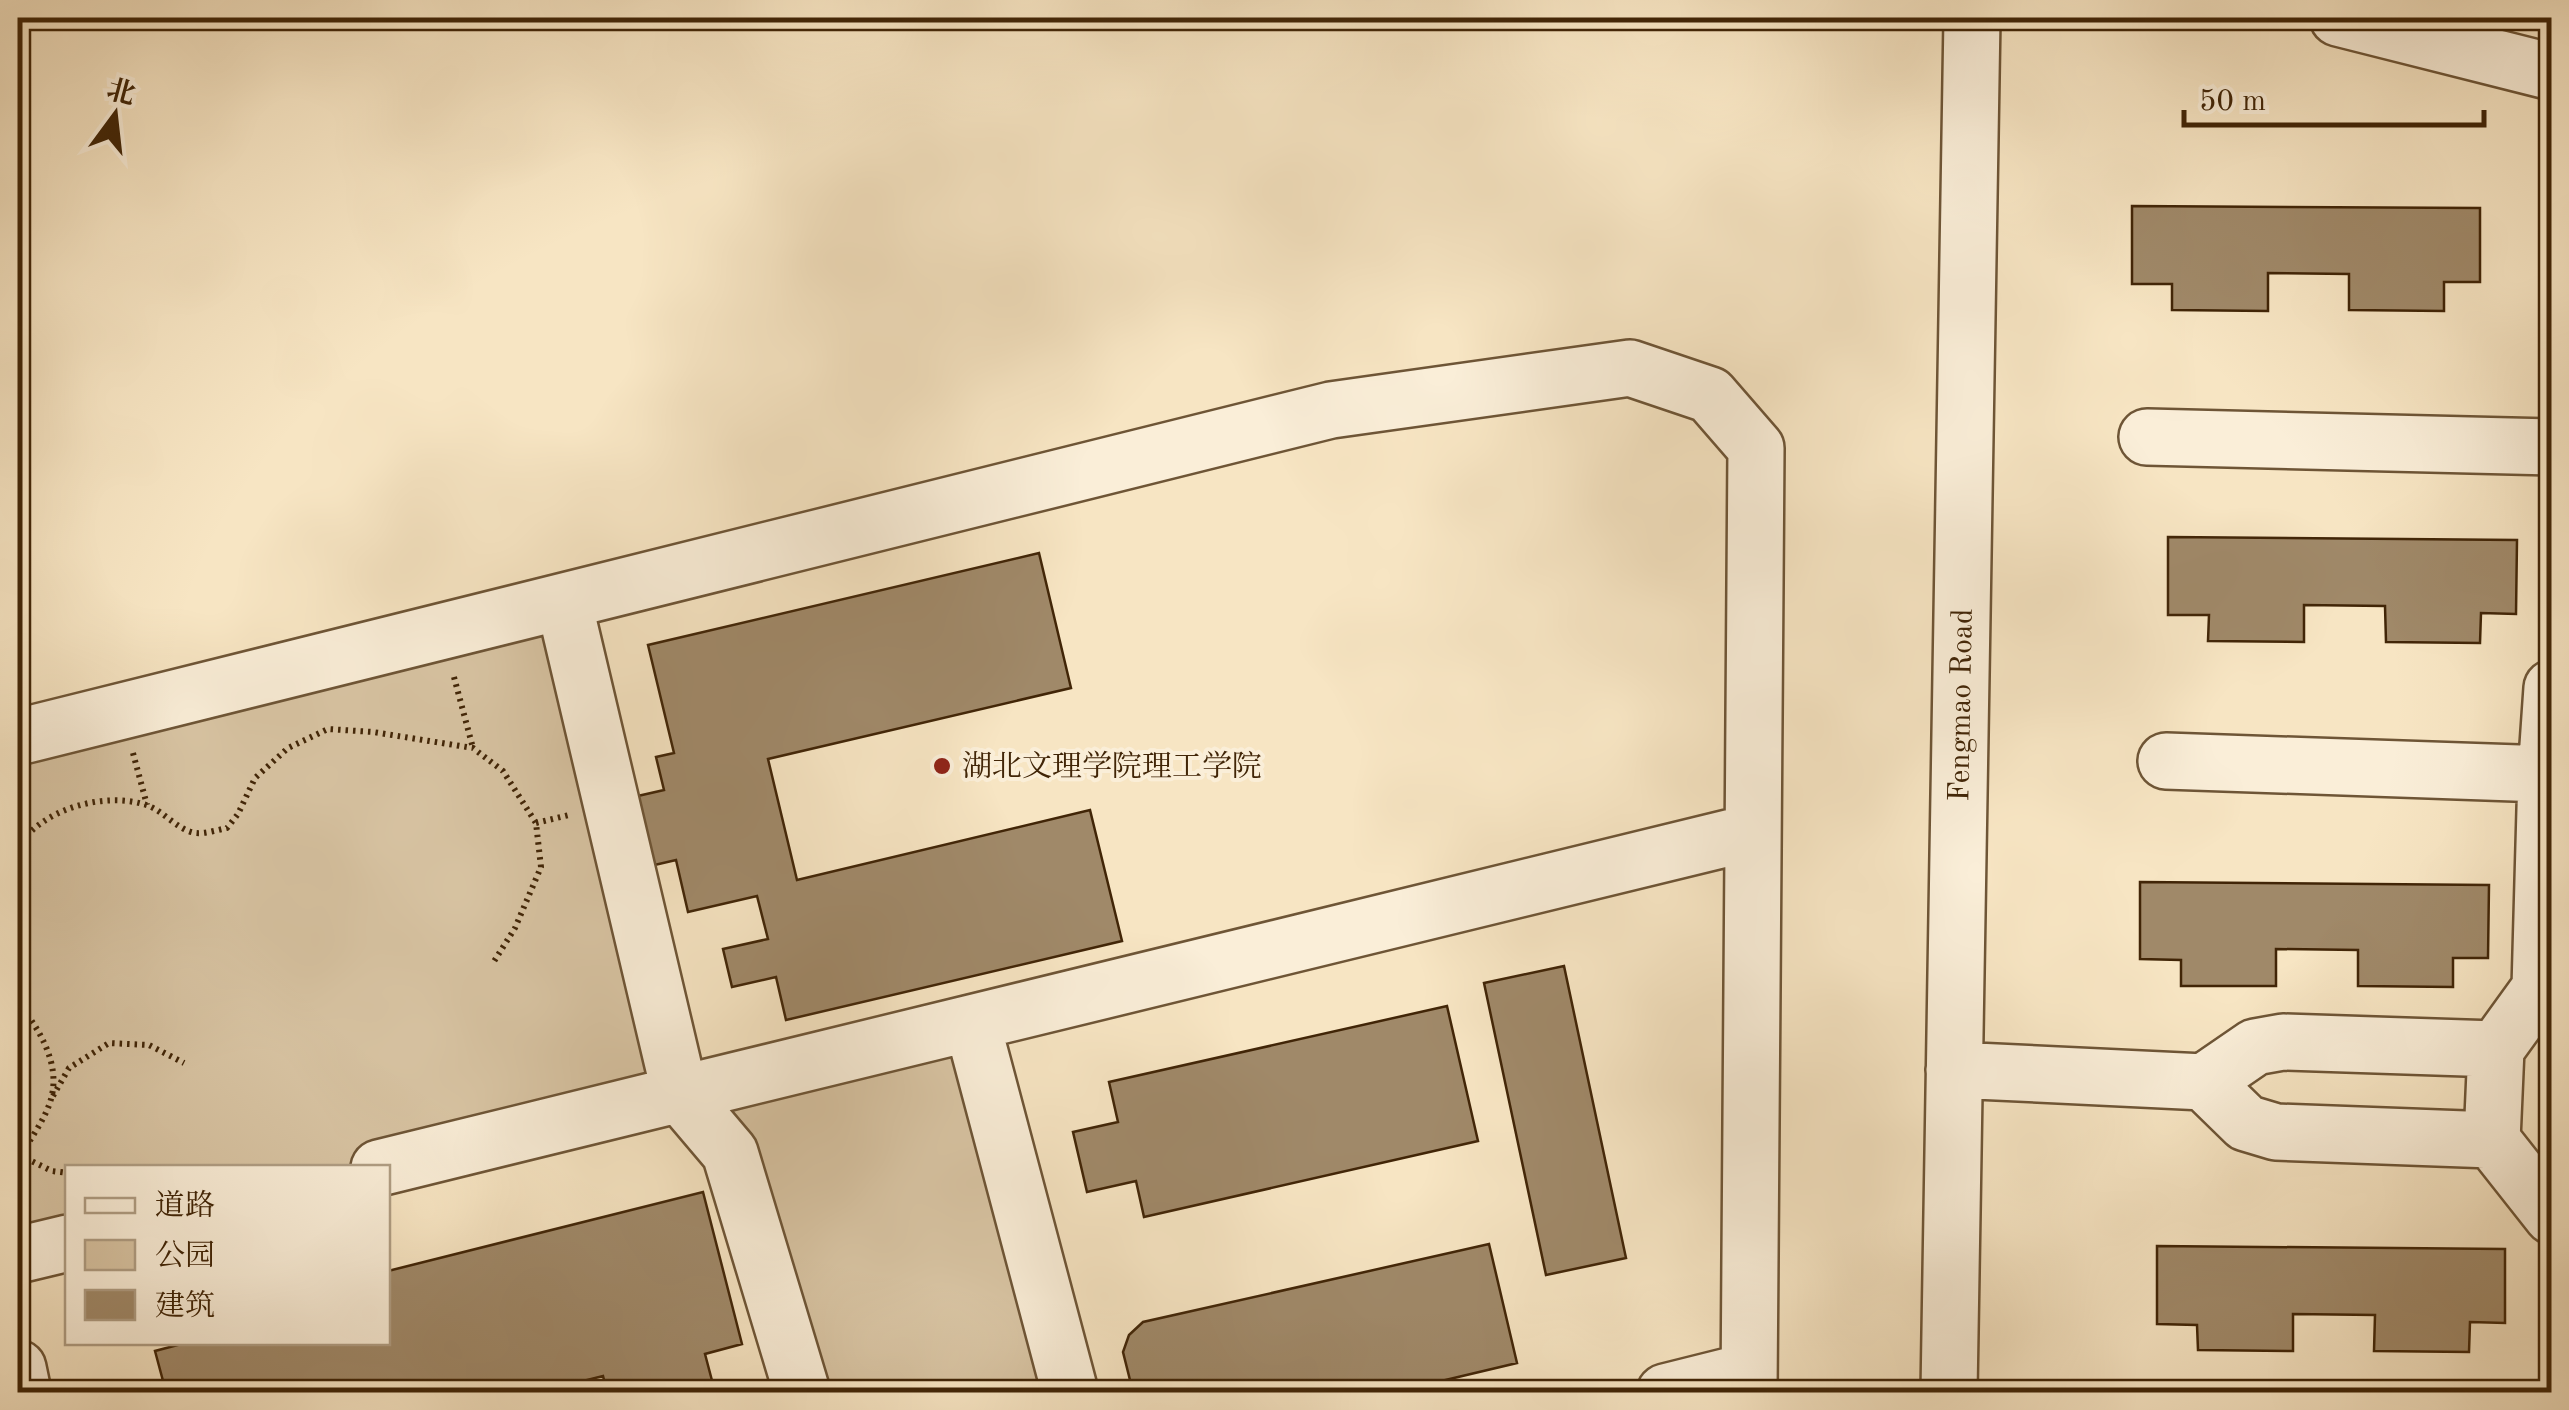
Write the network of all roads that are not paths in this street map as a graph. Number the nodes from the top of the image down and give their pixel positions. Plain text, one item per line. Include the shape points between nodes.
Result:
1 (1972, 18) edge
2 (2338, 18) edge
3 (2552, 72) edge
4 (2147, 437) dead end
5 (2552, 448) edge
6 (564, 603) junction
7 (2552, 688) edge
8 (18, 737) edge
9 (2166, 761) dead end
10 (2546, 774) junction
11 (1753, 832) junction
12 (2547, 883) edge
13 (972, 1023) junction
14 (2496, 1048) junction
15 (1954, 1070) junction
16 (2204, 1082) junction
17 (680, 1094) junction
18 (2492, 1140) junction
19 (390, 1165) edge
20 (2552, 1216) edge
21 (65, 1244) edge
22 (18, 1255) edge
23 (18, 1368) edge
24 (1749, 1382) edge
25 (23, 1392) edge
26 (802, 1392) edge
27 (1070, 1392) edge
28 (1665, 1392) edge
29 (1949, 1392) edge

1 - 15 street, Fengmao Road
2 - 3 street
4 - 5 street
6 - 8 street
6 - 11 street via 1331,410 1630,368 1710,395 1756,448
6 - 17 street
7 - 10 street
9 - 10 street
10 - 12 street
11 - 13 street
11 - 24 street
12 - 14 street via 2540,988
13 - 17 street
13 - 27 street
14 - 16 street via 2283,1042 2255,1047
14 - 18 street
15 - 16 street
15 - 29 street, Fengmao Road
16 - 18 street via 2246,1122 2276,1132
17 - 19 street
17 - 26 street via 730,1154
18 - 20 street
21 - 22 street
23 - 25 street
24 - 28 street

